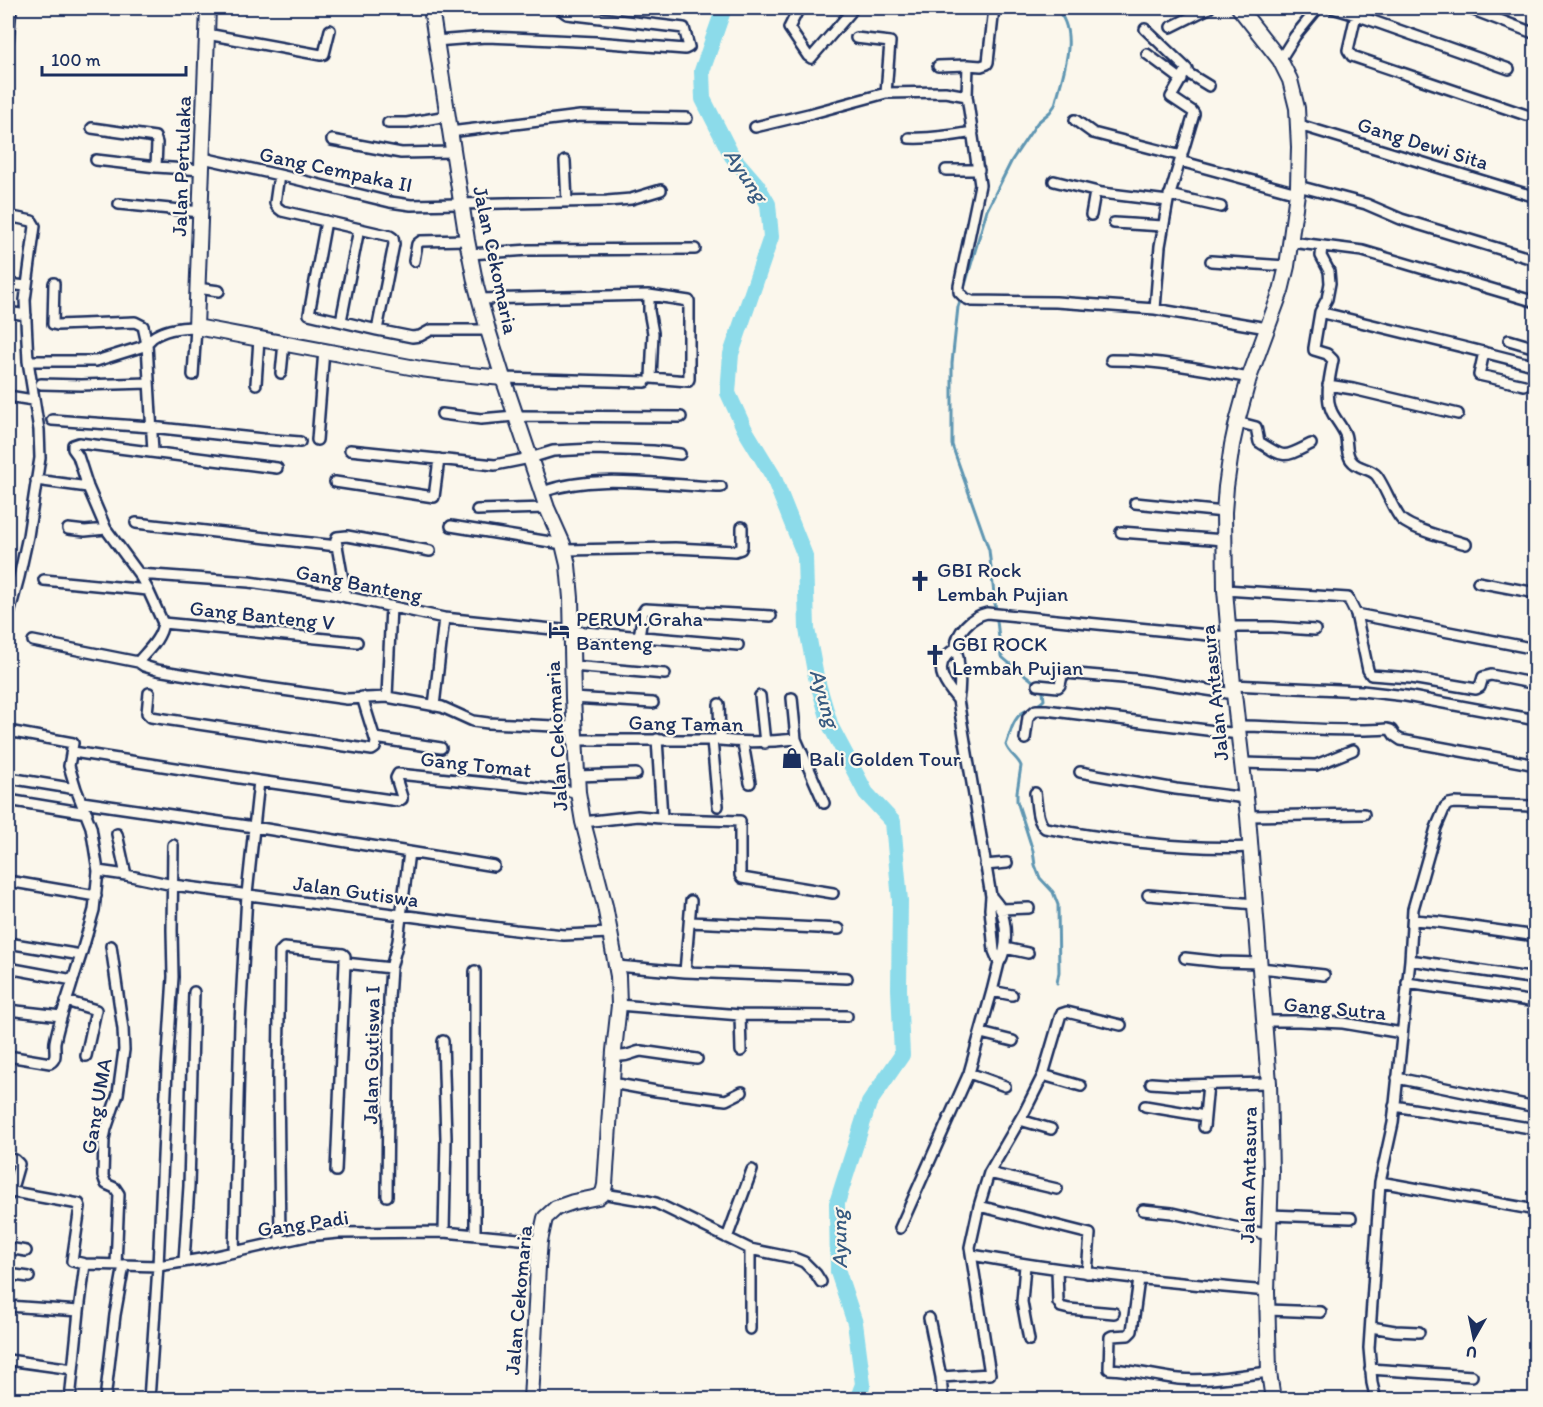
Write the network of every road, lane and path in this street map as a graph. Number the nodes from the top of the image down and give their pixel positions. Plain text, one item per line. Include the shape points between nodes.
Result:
1 (11, 8) edge
2 (208, 8) edge
3 (431, 8) edge
4 (563, 8) edge
5 (800, 8) edge
6 (853, 8) edge
7 (994, 8) edge
8 (1209, 8) edge
9 (1239, 8) edge
10 (1318, 8) edge
11 (1332, 8) edge
12 (1468, 8) edge
13 (1356, 15) junction
14 (1171, 27) dead end
15 (1145, 29) dead end
16 (330, 30) dead end
17 (207, 34) junction
18 (1536, 34) edge
19 (856, 38) dead end
20 (8, 41) edge
21 (435, 41) junction
22 (1147, 54) dead end
23 (1280, 60) junction
24 (968, 65) junction
25 (938, 66) dead end
26 (1509, 69) dead end
27 (1184, 76) junction
28 (1209, 86) dead end
29 (886, 93) junction
30 (967, 96) junction
31 (1526, 114) dead end
32 (447, 116) junction
33 (687, 118) dead end
34 (1075, 120) dead end
35 (388, 123) dead end
36 (1299, 125) junction
37 (755, 127) dead end
38 (92, 128) dead end
39 (450, 132) junction
40 (973, 132) junction
41 (909, 138) dead end
42 (332, 140) dead end
43 (453, 152) junction
44 (1181, 158) junction
45 (96, 160) dead end
46 (565, 161) dead end
47 (203, 164) junction
48 (156, 167) junction
49 (946, 170) dead end
50 (979, 170) junction
51 (279, 175) junction
52 (1054, 181) dead end
53 (1298, 189) junction
54 (661, 190) dead end
55 (1095, 192) junction
56 (1536, 197) edge
57 (1168, 198) junction
58 (567, 202) junction
59 (119, 204) dead end
60 (462, 204) junction
61 (1221, 207) dead end
62 (201, 212) junction
63 (1091, 215) dead end
64 (8, 216) edge
65 (326, 221) junction
66 (1114, 223) dead end
67 (1163, 226) junction
68 (359, 229) junction
69 (467, 240) junction
70 (1291, 242) junction
71 (1322, 246) junction
72 (695, 249) dead end
73 (470, 255) junction
74 (1536, 260) edge
75 (414, 261) dead end
76 (1211, 261) dead end
77 (1287, 266) junction
78 (54, 283) dead end
79 (8, 284) edge
80 (26, 286) junction
81 (197, 288) junction
82 (219, 291) dead end
83 (649, 295) junction
84 (480, 299) junction
85 (1536, 302) edge
86 (1155, 309) junction
87 (8, 312) edge
88 (1320, 312) junction
89 (26, 315) junction
90 (341, 321) junction
91 (196, 327) junction
92 (1267, 328) junction
93 (377, 330) junction
94 (488, 330) junction
95 (259, 339) junction
96 (1509, 340) dead end
97 (284, 343) junction
98 (147, 344) junction
99 (1536, 348) edge
100 (324, 350) junction
101 (1484, 352) junction
102 (1111, 360) dead end
103 (28, 361) junction
104 (1536, 363) edge
105 (281, 373) dead end
106 (193, 375) dead end
107 (503, 378) junction
108 (1249, 378) junction
109 (645, 382) dead end
110 (149, 383) junction
111 (41, 384) dead end
112 (256, 384) dead end
113 (1328, 385) junction
114 (1524, 385) dead end
115 (8, 396) edge
116 (33, 400) junction
117 (442, 414) dead end
118 (1458, 414) dead end
119 (515, 416) junction
120 (681, 417) dead end
121 (52, 420) dead end
122 (1237, 422) junction
123 (151, 427) junction
124 (317, 440) dead end
125 (300, 442) dead end
126 (1311, 444) dead end
127 (350, 450) dead end
128 (153, 452) junction
129 (680, 454) dead end
130 (530, 458) junction
131 (439, 459) junction
132 (277, 468) dead end
133 (36, 480) junction
134 (335, 482) dead end
135 (88, 487) junction
136 (721, 488) dead end
137 (542, 492) junction
138 (1135, 503) dead end
139 (547, 508) junction
140 (477, 510) dead end
141 (1224, 512) junction
142 (136, 523) dead end
143 (451, 526) dead end
144 (742, 527) dead end
145 (68, 529) dead end
146 (106, 529) junction
147 (1121, 532) dead end
148 (1224, 540) junction
149 (1466, 544) dead end
150 (337, 546) junction
151 (564, 547) junction
152 (430, 551) dead end
153 (139, 574) junction
154 (44, 580) dead end
155 (1478, 582) dead end
156 (148, 590) junction
157 (1225, 590) junction
158 (1536, 593) edge
159 (346, 597) junction
160 (391, 606) junction
161 (1356, 614) junction
162 (771, 616) dead end
163 (8, 618) edge
164 (444, 618) junction
165 (162, 623) junction
166 (1316, 630) dead end
167 (572, 631) junction
168 (1229, 632) junction
169 (639, 637) junction
170 (33, 641) dead end
171 (357, 642) dead end
172 (738, 645) dead end
173 (956, 648) junction
174 (1536, 649) edge
175 (138, 662) junction
176 (572, 666) junction
177 (665, 674) dead end
178 (1038, 684) dead end
179 (1536, 684) edge
180 (1233, 690) junction
181 (149, 693) dead end
182 (760, 696) dead end
183 (362, 697) junction
184 (387, 698) junction
185 (573, 698) junction
186 (792, 698) dead end
187 (958, 700) junction
188 (652, 703) dead end
189 (719, 704) dead end
190 (434, 706) junction
191 (1536, 720) edge
192 (1238, 730) junction
193 (8, 731) edge
194 (575, 733) junction
195 (375, 738) junction
196 (796, 739) junction
197 (1025, 739) dead end
198 (657, 740) junction
199 (716, 740) junction
200 (743, 743) junction
201 (765, 743) junction
202 (441, 748) dead end
203 (1353, 750) dead end
204 (73, 752) junction
205 (1242, 763) junction
206 (1536, 765) edge
207 (1080, 772) dead end
208 (636, 774) dead end
209 (577, 776) junction
210 (9, 778) edge
211 (260, 781) junction
212 (750, 783) dead end
213 (75, 789) junction
214 (578, 792) junction
215 (1035, 793) dead end
216 (1246, 798) junction
217 (8, 800) edge
218 (82, 801) junction
219 (824, 803) dead end
220 (718, 806) dead end
221 (1531, 806) dead end
222 (87, 813) junction
223 (1364, 814) dead end
224 (1248, 816) junction
225 (662, 817) junction
226 (582, 822) junction
227 (254, 827) junction
228 (117, 834) dead end
229 (173, 845) dead end
230 (1250, 847) junction
231 (409, 852) junction
232 (1007, 864) dead end
233 (494, 866) dead end
234 (985, 866) junction
235 (98, 872) junction
236 (126, 875) junction
237 (8, 881) edge
238 (173, 885) junction
239 (247, 894) junction
240 (833, 894) dead end
241 (1148, 895) dead end
242 (96, 896) junction
243 (991, 896) junction
244 (691, 901) dead end
245 (1255, 904) junction
246 (1029, 908) dead end
247 (1000, 909) junction
248 (400, 915) junction
249 (1413, 920) junction
250 (690, 922) junction
251 (839, 929) dead end
252 (610, 933) junction
253 (1536, 936) edge
254 (8, 943) edge
255 (111, 946) dead end
256 (1005, 948) junction
257 (1028, 952) dead end
258 (81, 955) junction
259 (1185, 958) dead end
260 (1410, 960) junction
261 (345, 963) junction
262 (999, 963) junction
263 (1260, 965) junction
264 (616, 966) junction
265 (8, 968) edge
266 (391, 969) junction
267 (475, 971) dead end
268 (685, 972) junction
269 (1323, 975) dead end
270 (847, 978) dead end
271 (1536, 979) edge
272 (73, 980) junction
273 (1407, 983) junction
274 (993, 991) junction
275 (194, 992) dead end
276 (1012, 995) dead end
277 (66, 1001) junction
278 (1536, 1002) edge
279 (618, 1005) junction
280 (8, 1010) edge
281 (740, 1015) junction
282 (61, 1016) junction
283 (847, 1016) dead end
284 (1264, 1021) junction
285 (1121, 1025) dead end
286 (981, 1033) junction
287 (1402, 1033) junction
288 (443, 1041) dead end
289 (1013, 1041) dead end
290 (741, 1051) dead end
291 (8, 1056) edge
292 (87, 1056) dead end
293 (616, 1056) junction
294 (697, 1059) dead end
295 (969, 1073) junction
296 (1043, 1075) junction
297 (1397, 1078) junction
298 (612, 1083) junction
299 (1151, 1083) dead end
300 (1269, 1083) junction
301 (1208, 1084) junction
302 (1005, 1086) dead end
303 (1081, 1086) dead end
304 (742, 1092) dead end
305 (1145, 1106) dead end
306 (1394, 1106) junction
307 (1536, 1107) edge
308 (1205, 1116) junction
309 (1020, 1120) junction
310 (1204, 1127) dead end
311 (1051, 1129) dead end
312 (1536, 1129) edge
313 (8, 1159) edge
314 (752, 1170) dead end
315 (336, 1171) dead end
316 (989, 1173) junction
317 (1380, 1182) junction
318 (1057, 1190) dead end
319 (603, 1192) junction
320 (9, 1193) edge
321 (387, 1196) dead end
322 (979, 1206) junction
323 (1143, 1210) dead end
324 (1536, 1210) edge
325 (1269, 1215) junction
326 (1351, 1218) dead end
327 (900, 1228) dead end
328 (444, 1232) junction
329 (1269, 1235) junction
330 (475, 1236) junction
331 (727, 1238) junction
332 (280, 1239) dead end
333 (540, 1241) junction
334 (8, 1248) edge
335 (750, 1249) junction
336 (26, 1251) dead end
337 (234, 1252) junction
338 (972, 1255) junction
339 (184, 1262) junction
340 (85, 1264) junction
341 (120, 1265) junction
342 (1024, 1265) junction
343 (158, 1266) junction
344 (1058, 1269) junction
345 (1087, 1273) junction
346 (8, 1274) edge
347 (29, 1277) dead end
348 (1139, 1280) junction
349 (821, 1282) dead end
350 (1267, 1291) junction
351 (8, 1306) edge
352 (1268, 1310) junction
353 (79, 1311) junction
354 (1321, 1312) dead end
355 (1114, 1313) dead end
356 (929, 1318) dead end
357 (1371, 1327) junction
358 (750, 1329) dead end
359 (1419, 1332) dead end
360 (1029, 1340) dead end
361 (8, 1360) edge
362 (74, 1369) junction
363 (1371, 1369) junction
364 (1269, 1372) junction
365 (1472, 1376) dead end
366 (941, 1377) junction
367 (70, 1400) edge
368 (105, 1400) edge
369 (149, 1400) edge
370 (531, 1400) edge
371 (943, 1400) edge
372 (1272, 1400) edge
373 (1376, 1400) edge

1 - 20 street
2 - 17 street, Jalan Pertulaka
3 - 21 street, Jalan Cekomaria
4 - 21 street via 567,14 684,28 689,47 486,37
5 - 6 street via 789,28 811,58
7 - 24 street via 988,62
8 - 14 street
9 - 23 street, Jalan Antasura
10 - 23 street
11 - 13 street
12 - 18 street
13 - 26 street
13 - 31 street via 1348,50 1352,56
15 - 27 street via 1186,67
16 - 17 street via 321,55
17 - 47 street, Jalan Pertulaka
19 - 29 street via 890,42
21 - 32 street, Jalan Cekomaria
22 - 27 street
23 - 36 street, Jalan Antasura via 1290,80
24 - 25 street
24 - 30 street
27 - 28 street
27 - 44 street via 1171,97 1194,114
29 - 30 street via 945,92
29 - 37 street
30 - 40 street
32 - 35 street
32 - 39 street, Jalan Cekomaria
33 - 39 street via 580,116
34 - 44 street via 1093,133
36 - 53 street, Jalan Antasura
36 - 56 street, Gang Dewi Sita
38 - 48 street via 155,137
39 - 43 street, Jalan Cekomaria
40 - 41 street
40 - 50 street
42 - 43 street via 400,153
43 - 60 street, Jalan Cekomaria
44 - 53 street
44 - 57 street
45 - 48 street, Gang Cempaka II
46 - 58 street
47 - 48 street, Gang Cempaka II
47 - 51 street, Gang Cempaka II
47 - 62 street, Jalan Pertulaka
49 - 50 street
50 - 86 street via 980,185 959,286 965,298
51 - 60 street, Gang Cempaka II via 411,206
51 - 65 street via 277,207
52 - 55 street
53 - 70 street, Jalan Antasura
53 - 74 street via 1366,204 1401,219
54 - 58 street, Gang Cempaka II via 631,198
55 - 57 street
55 - 63 street
57 - 61 street
57 - 67 street
58 - 60 street, Gang Cempaka II
59 - 62 street
60 - 69 street, Jalan Cekomaria
62 - 81 street, Jalan Pertulaka
64 - 80 street via 35,224
65 - 68 street
65 - 90 street via 309,314
66 - 67 street
67 - 86 street
68 - 90 street
68 - 93 street via 394,240
69 - 73 street, Jalan Cekomaria
69 - 75 street via 421,240
70 - 71 street
70 - 77 street, Jalan Antasura
71 - 85 street via 1363,251
71 - 88 street via 1321,256 1329,270 1330,283
72 - 73 street via 529,250
73 - 84 street, Jalan Cekomaria
76 - 77 street
77 - 92 street, Jalan Antasura
78 - 98 street via 53,324 140,323
79 - 80 street
80 - 89 street
81 - 82 street
81 - 91 street, Jalan Pertulaka
83 - 83 street via 690,301 688,381 651,378 653,333
83 - 84 street
84 - 94 street, Jalan Cekomaria
86 - 92 street
87 - 89 street
88 - 101 street
88 - 113 street via 1314,350 1333,360
89 - 103 street
90 - 93 street
91 - 95 street
91 - 98 street via 163,332
91 - 106 street
92 - 108 street, Jalan Antasura
93 - 94 street via 412,337 431,330
94 - 107 street, Jalan Cekomaria
95 - 97 street
95 - 112 street
96 - 99 street
97 - 100 street
97 - 105 street
98 - 103 street via 96,361
98 - 110 street
100 - 107 street via 421,369
100 - 124 street
101 - 104 street
101 - 114 street via 1479,375
102 - 108 street
103 - 116 street
107 - 109 street
107 - 119 street, Jalan Cekomaria
108 - 122 street, Jalan Antasura
110 - 111 street
110 - 123 street
113 - 118 street
113 - 149 street via 1331,409 1346,435 1351,460 1375,473 1400,518
115 - 116 street
116 - 133 street via 40,447
117 - 119 street via 481,419
119 - 120 street
119 - 130 street, Jalan Cekomaria
121 - 123 street
122 - 126 street via 1256,427 1259,441 1279,454 1288,455
122 - 141 street, Jalan Antasura
123 - 125 street
123 - 128 street
127 - 131 street
128 - 132 street
128 - 135 street via 75,444 73,449
129 - 130 street via 592,449 553,451
130 - 131 street via 495,465
130 - 137 street, Jalan Cekomaria
131 - 134 street via 434,497
133 - 135 street
133 - 163 street via 28,536
135 - 146 street
136 - 137 street via 593,482 572,483
137 - 139 street, Jalan Cekomaria
138 - 141 street
139 - 140 street
139 - 151 street, Jalan Cekomaria
141 - 148 street, Jalan Antasura
142 - 150 street
143 - 151 street
144 - 151 street via 742,546 735,550
145 - 146 street
146 - 153 street
147 - 148 street
148 - 157 street, Jalan Antasura
150 - 152 street via 336,538 343,536
150 - 159 street
151 - 167 street, Jalan Cekomaria
153 - 156 street
153 - 159 street, Gang Banteng via 249,582
154 - 156 street
155 - 158 street
156 - 165 street
157 - 161 street via 1346,598
157 - 168 street, Jalan Antasura
159 - 160 street, Gang Banteng
160 - 164 street, Gang Banteng
160 - 184 street
161 - 174 street
161 - 179 street via 1371,675 1476,689 1483,677 1491,675
162 - 169 street via 645,609
164 - 167 street, Gang Banteng
164 - 190 street
165 - 171 street, Gang Banteng V
165 - 175 street via 161,633
166 - 168 street via 1272,627
167 - 169 street, Gang Banteng
167 - 176 street, Jalan Cekomaria
168 - 173 street via 987,613 967,623
168 - 180 street, Jalan Antasura
169 - 172 street, Gang Banteng
170 - 175 street, Gang Taman
173 - 187 street via 961,685
173 - 187 street via 942,665 946,686
175 - 183 street, Gang Taman via 157,670 254,686 347,699
176 - 177 street
176 - 185 street, Jalan Cekomaria
178 - 180 street via 1058,687 1065,673
180 - 191 street via 1362,690
180 - 192 street, Jalan Antasura
181 - 195 street via 147,713 151,717 372,750
182 - 201 street
183 - 184 street, Gang Taman
183 - 195 street
184 - 190 street, Gang Taman
185 - 188 street
185 - 194 street, Jalan Cekomaria
186 - 196 street
187 - 234 street
189 - 199 street
190 - 194 street, Gang Taman via 473,722
192 - 197 street via 1036,710 1028,717
192 - 205 street, Jalan Antasura
192 - 206 street via 1262,726 1387,729 1401,740
193 - 204 street via 73,743
194 - 198 street, Gang Taman
194 - 209 street, Jalan Cekomaria
195 - 202 street
196 - 201 street, Gang Taman
196 - 219 street
198 - 199 street, Gang Taman
198 - 225 street
199 - 200 street, Gang Taman
199 - 220 street
200 - 201 street, Gang Taman
200 - 212 street
203 - 205 street via 1316,765
204 - 211 street
204 - 213 street via 69,766
205 - 216 street, Jalan Antasura
207 - 216 street
208 - 209 street
209 - 214 street, Jalan Cekomaria
210 - 213 street
211 - 214 street, Gang Tomat via 398,801 402,799 396,778 400,774
211 - 227 street
213 - 218 street
214 - 226 street, Jalan Cekomaria
215 - 230 street via 1039,820 1045,828 1192,847
216 - 224 street, Jalan Antasura
217 - 222 street
218 - 222 street
218 - 227 street
221 - 249 street via 1454,803 1445,807 1424,867
222 - 235 street
223 - 224 street
224 - 230 street, Jalan Antasura
225 - 226 street
225 - 240 street via 740,821 742,878
226 - 252 street, Jalan Cekomaria
227 - 231 street
227 - 239 street
228 - 236 street
229 - 238 street
230 - 245 street, Jalan Antasura
231 - 233 street
231 - 248 street, Jalan Gutiswa I
232 - 234 street
234 - 243 street
235 - 236 street, Jalan Gutiswa
235 - 242 street
236 - 238 street, Jalan Gutiswa
237 - 242 street
238 - 239 street, Jalan Gutiswa
238 - 343 street via 173,977
239 - 248 street, Jalan Gutiswa
239 - 337 street
241 - 245 street
242 - 258 street
243 - 247 street
243 - 262 street via 994,951
244 - 250 street
245 - 263 street, Jalan Antasura
246 - 247 street
247 - 256 street
248 - 252 street, Jalan Gutiswa via 548,934
248 - 266 street, Jalan Gutiswa I
249 - 253 street
249 - 260 street
250 - 251 street
250 - 268 street
252 - 264 street, Jalan Cekomaria
254 - 258 street
255 - 341 street, Gang UMA via 124,1050 118,1094 104,1140 103,1176 106,1184 119,1194
256 - 257 street
256 - 262 street
258 - 272 street
259 - 263 street
260 - 271 street
260 - 273 street
261 - 266 street
261 - 315 street
261 - 332 street via 344,954 284,948 280,952
262 - 274 street
263 - 269 street
263 - 284 street, Jalan Antasura
264 - 268 street
264 - 279 street, Jalan Cekomaria
265 - 272 street
266 - 321 street, Jalan Gutiswa I
267 - 330 street
268 - 270 street
272 - 277 street
273 - 278 street
273 - 287 street
274 - 276 street
274 - 286 street
275 - 339 street
277 - 282 street
277 - 292 street via 96,1010
279 - 281 street
279 - 293 street, Jalan Cekomaria
280 - 282 street
281 - 283 street
281 - 290 street
282 - 291 street via 53,1062
284 - 287 street, Gang Sutra via 1343,1023
284 - 300 street, Jalan Antasura
285 - 296 street via 1063,1012
286 - 289 street
286 - 295 street
287 - 297 street
288 - 328 street
293 - 294 street via 641,1051
293 - 298 street, Jalan Cekomaria
295 - 302 street
295 - 327 street
296 - 303 street
296 - 309 street
297 - 306 street
297 - 307 street
298 - 304 street via 726,1100
298 - 319 street, Jalan Cekomaria
299 - 301 street
300 - 301 street
300 - 325 street, Jalan Antasura
301 - 308 street
305 - 308 street
306 - 312 street
306 - 317 street
308 - 310 street
309 - 311 street
309 - 316 street
313 - 320 street via 19,1164
314 - 331 street
316 - 318 street
316 - 322 street
317 - 324 street
317 - 357 street
319 - 331 street via 656,1203
319 - 333 street, Jalan Cekomaria via 549,1213
320 - 340 street, Gang Padi via 79,1204 72,1261
322 - 338 street via 970,1247
322 - 345 street via 1090,1234
323 - 329 street via 1172,1212
325 - 326 street
325 - 329 street, Jalan Antasura
328 - 330 street, Gang Padi
328 - 337 street, Gang Padi via 338,1233
329 - 350 street, Jalan Antasura
330 - 333 street, Gang Padi
331 - 335 street
333 - 370 street, Jalan Cekomaria
334 - 336 street
335 - 349 street via 804,1262
335 - 358 street
337 - 339 street, Gang Padi
338 - 342 street
338 - 366 street via 990,1374
339 - 343 street, Gang Padi
340 - 341 street, Gang Padi
340 - 353 street
341 - 343 street, Gang Padi
341 - 368 street, Gang UMA
342 - 344 street
342 - 360 street via 1022,1302
343 - 369 street
344 - 345 street
344 - 355 street via 1061,1307
345 - 348 street
346 - 347 street
348 - 350 street
348 - 364 street via 1132,1331 1110,1337 1108,1369 1197,1380
350 - 352 street, Jalan Antasura
351 - 353 street
352 - 354 street
352 - 364 street, Jalan Antasura
353 - 362 street
356 - 366 street
357 - 359 street
357 - 363 street
361 - 362 street
362 - 367 street
363 - 365 street
363 - 373 street
364 - 372 street, Jalan Antasura
366 - 371 street

